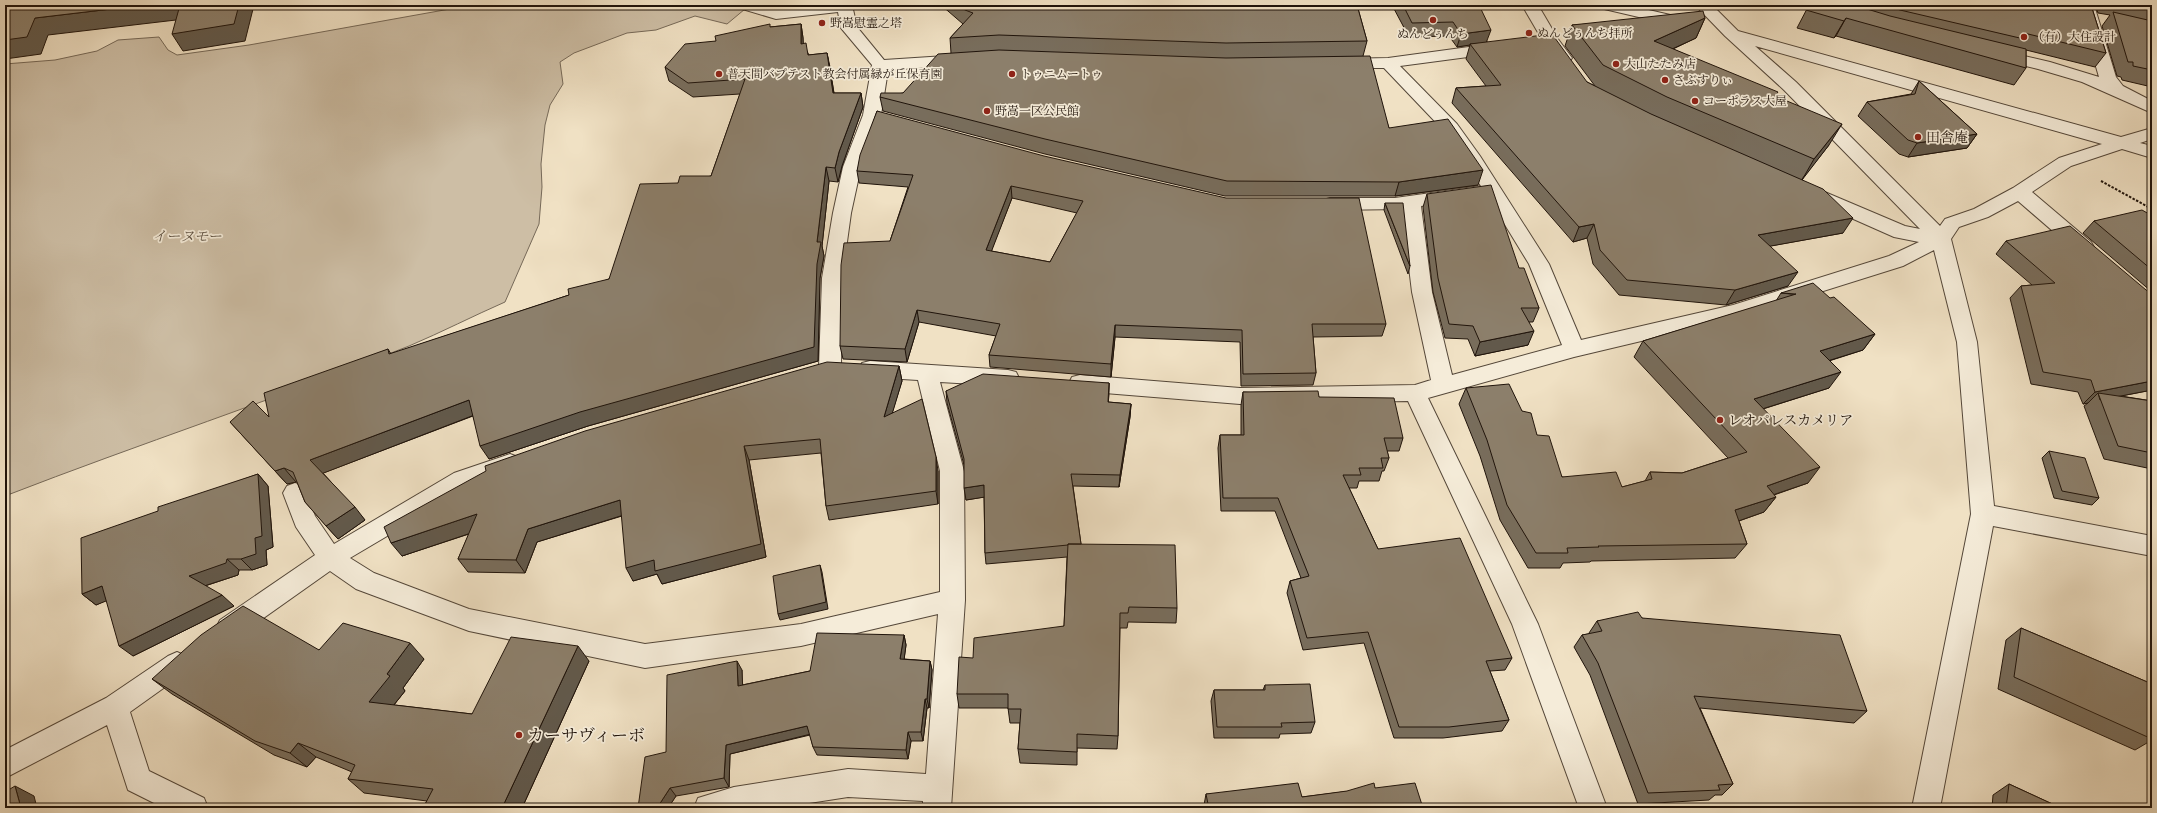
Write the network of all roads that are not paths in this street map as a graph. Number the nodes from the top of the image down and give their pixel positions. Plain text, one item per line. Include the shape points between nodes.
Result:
1 (745, 5) edge
2 (1530, 5) edge
3 (1606, 5) edge
4 (1703, 5) edge
5 (844, 6) edge
6 (2070, 6) edge
7 (2092, 13) edge
8 (1731, 33) junction
9 (1512, 46) edge
10 (1984, 52) edge
11 (978, 59) edge
12 (1388, 63) junction
13 (1326, 64) edge
14 (880, 65) junction
15 (1574, 72) edge
16 (2117, 90) junction
17 (2152, 108) edge
18 (2152, 133) edge
19 (2121, 142) junction
20 (2152, 152) edge
21 (1797, 186) edge
22 (1493, 190) junction
23 (2020, 192) junction
24 (1411, 202) junction
25 (1310, 203) edge
26 (1940, 239) junction
27 (2098, 259) edge
28 (1574, 349) junction
29 (830, 367) junction
30 (927, 372) junction
31 (807, 373) edge
32 (1029, 380) edge
33 (1060, 382) edge
34 (1443, 384) junction
35 (1415, 393) junction
36 (529, 457) edge
37 (295, 493) edge
38 (1983, 514) junction
39 (2152, 546) edge
40 (330, 558) junction
41 (952, 600) junction
42 (213, 639) edge
43 (193, 653) edge
44 (115, 707) junction
45 (5, 765) edge
46 (937, 798) edge
47 (194, 808) edge
48 (708, 808) edge
49 (1594, 808) edge
50 (1926, 808) edge

1 - 5 street via 776,14
2 - 15 street via 1543,42
3 - 8 street
4 - 8 street
5 - 14 street via 849,28
6 - 7 street
7 - 16 street via 2108,78
8 - 19 street
8 - 26 street via 1790,86
9 - 12 street
10 - 16 street via 2034,62 2091,79
11 - 14 street
12 - 13 street
12 - 22 street via 1451,128
14 - 29 street via 879,117 852,167 842,213 832,278
16 - 17 street
18 - 19 street
19 - 20 street
19 - 23 street via 2065,162
21 - 26 street via 1901,232
22 - 24 street
22 - 28 street via 1539,264
23 - 26 street via 1981,213 1952,223
23 - 27 street
24 - 25 street
24 - 34 street via 1422,292
26 - 28 street via 1896,261 1742,309
26 - 38 street via 1967,342
28 - 34 street
29 - 30 street
29 - 31 street
30 - 32 street
30 - 41 street via 952,471
33 - 35 street via 1240,396
34 - 35 street
35 - 49 street via 1525,624
36 - 40 street via 462,480
37 - 40 street via 304,520
38 - 39 street
38 - 50 street
40 - 41 street via 365,581 469,620 644,656 801,635
40 - 42 street
41 - 46 street
43 - 44 street
44 - 45 street
44 - 47 street via 138,780
46 - 48 street via 848,783 734,801

